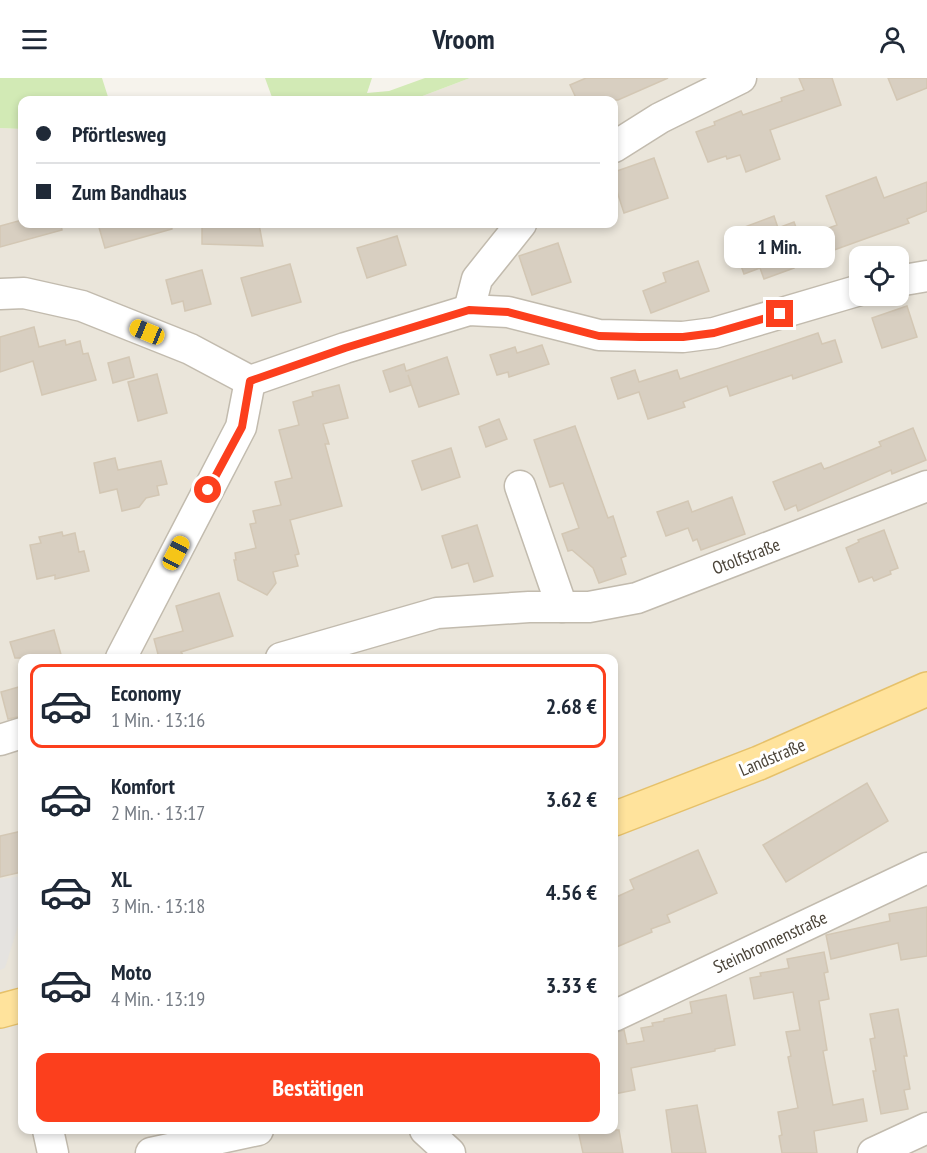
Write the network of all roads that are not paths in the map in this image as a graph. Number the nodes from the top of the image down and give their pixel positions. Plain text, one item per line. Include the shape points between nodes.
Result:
1 (741, 78) edge
2 (618, 144) edge
3 (518, 228) edge
4 (927, 276) edge
5 (909, 278) edge
6 (849, 293) edge
7 (0, 294) edge
8 (469, 310) junction
9 (250, 381) junction
10 (520, 486) dead end
11 (927, 486) edge
12 (562, 607) junction
13 (123, 654) edge
14 (295, 654) edge
15 (927, 689) edge
16 (18, 734) edge
17 (0, 740) edge
18 (618, 817) edge
19 (927, 868) edge
20 (18, 1006) edge
21 (0, 1011) edge
22 (618, 1014) edge
23 (927, 1128) edge
24 (49, 1134) edge
25 (239, 1134) edge
26 (429, 1134) edge
27 (53, 1153) edge
28 (151, 1153) edge
29 (450, 1153) edge
30 (873, 1153) edge

1 - 2 street via 660,118
3 - 8 street via 477,279
4 - 5 street
6 - 8 street via 714,333 683,337 599,336 508,312
7 - 9 street via 24,293 82,306 190,350
8 - 9 street
9 - 13 street via 242,427
10 - 12 street
11 - 12 street, Otolfstraße via 637,598 589,607
12 - 14 street, Otolfstraße via 437,613
15 - 18 main road, Landstraße via 759,763
16 - 17 street
19 - 22 street, Steinbronnenstraße
20 - 21 main road
23 - 30 street
24 - 27 street
25 - 28 street
26 - 29 street

